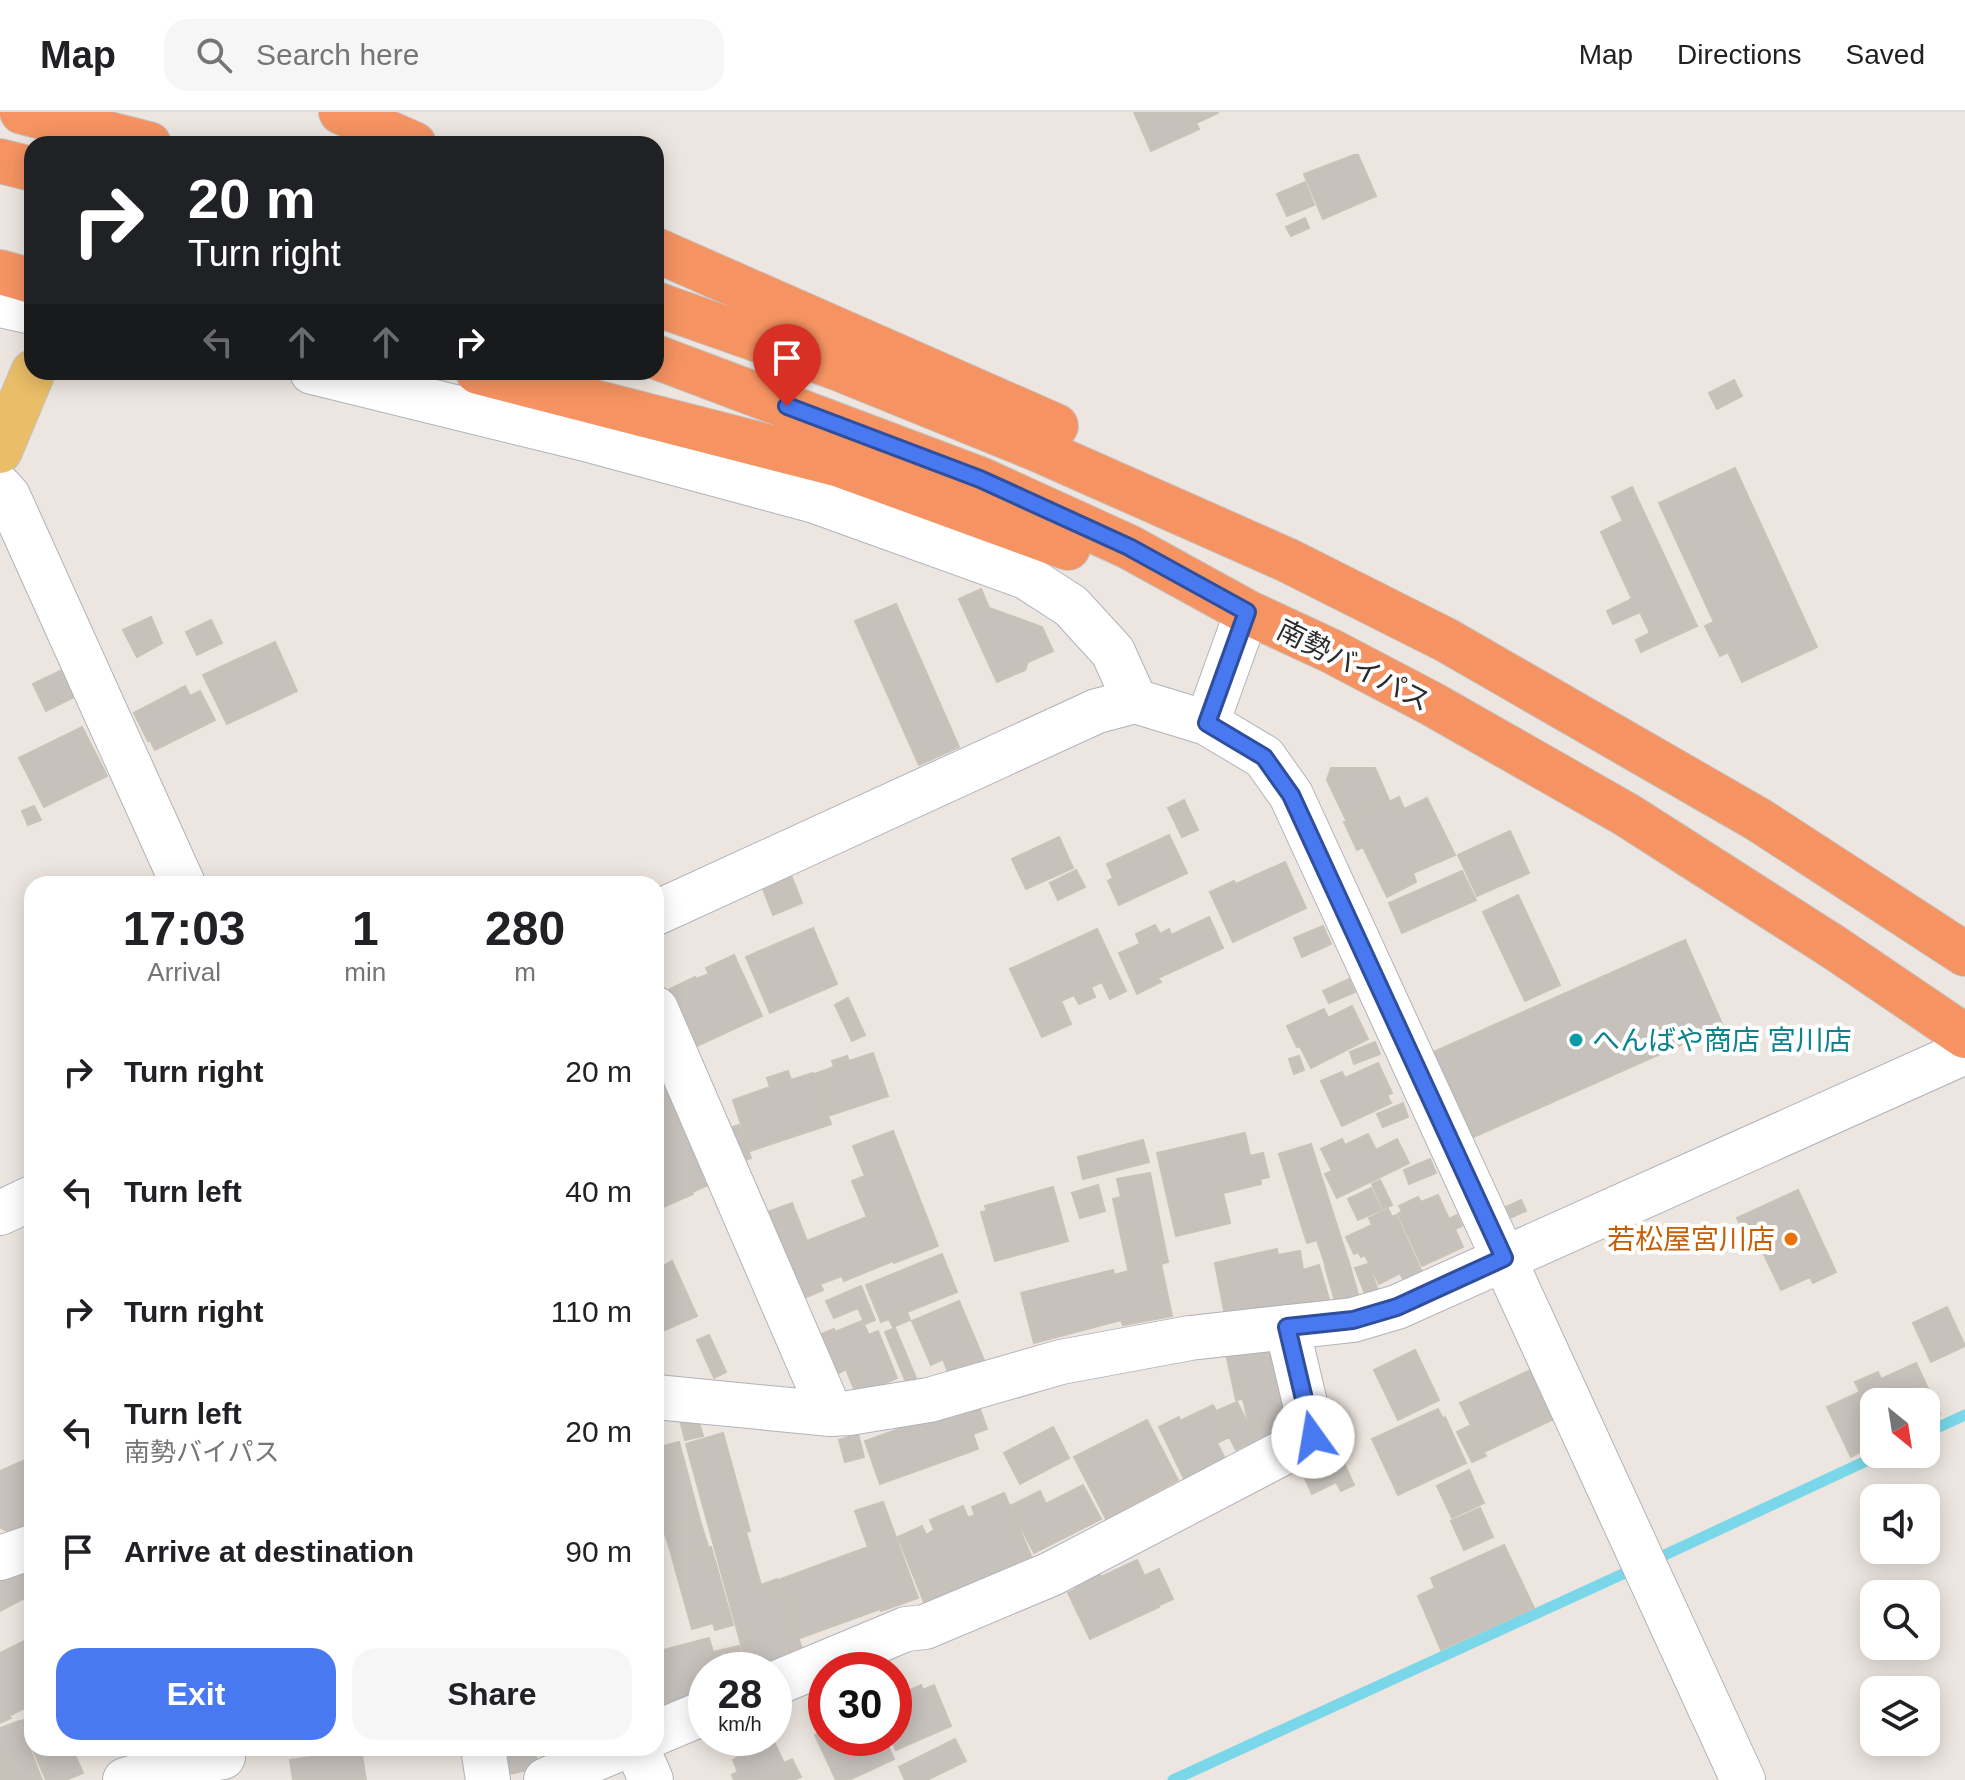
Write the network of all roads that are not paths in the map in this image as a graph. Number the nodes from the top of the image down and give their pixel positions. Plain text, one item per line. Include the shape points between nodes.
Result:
1 (22, 112) edge
2 (341, 112) edge
3 (117, 136) edge
4 (396, 136) edge
5 (0, 161) edge
6 (24, 167) edge
7 (664, 254) edge
8 (0, 272) edge
9 (24, 279) edge
10 (0, 305) edge
11 (664, 307) edge
12 (24, 310) edge
13 (664, 360) edge
14 (30, 380) edge
15 (345, 380) edge
16 (509, 380) edge
17 (0, 451) edge
18 (0, 487) edge
19 (1272, 552) junction
20 (1247, 612) junction
21 (1135, 701) junction
22 (1207, 723) junction
23 (179, 876) edge
24 (664, 909) edge
25 (1965, 954) edge
26 (664, 1028) edge
27 (1965, 1036) edge
28 (1965, 1052) edge
29 (24, 1202) edge
30 (0, 1213) edge
31 (1504, 1258) junction
32 (1287, 1327) junction
33 (664, 1398) edge
34 (831, 1414) junction
35 (792, 1676) edge
36 (688, 1720) edge
37 (664, 1730) edge
38 (484, 1756) edge
39 (602, 1756) edge
40 (640, 1756) edge
41 (224, 1762) edge
42 (125, 1780) edge
43 (488, 1780) edge
44 (546, 1780) edge
45 (651, 1780) edge
46 (1743, 1780) edge

1 - 3 highway
2 - 4 highway
5 - 6 highway
7 - 19 highway via 1129,458
8 - 9 highway
10 - 12 street
11 - 19 highway via 851,374
13 - 20 highway, 南勢バイパス via 980,479 1129,547
14 - 17 main road
15 - 21 street via 815,501 1026,577 1071,606 1113,652
16 - 20 highway via 840,465
18 - 23 street
19 - 25 highway via 1446,640 1759,820
20 - 22 street
20 - 27 highway, 南勢バイパス via 1432,704 1627,815
21 - 22 street
21 - 24 street via 1097,711
22 - 31 street via 1264,757 1291,795
26 - 34 street
28 - 31 street
29 - 30 street
31 - 32 street via 1397,1307 1353,1320
31 - 46 street
32 - 34 street via 1176,1340 1061,1362 929,1400
32 - 35 street via 1313,1437 1051,1574
33 - 34 street
36 - 37 street
38 - 43 street
39 - 44 street
40 - 45 street
41 - 42 street via 171,1766

